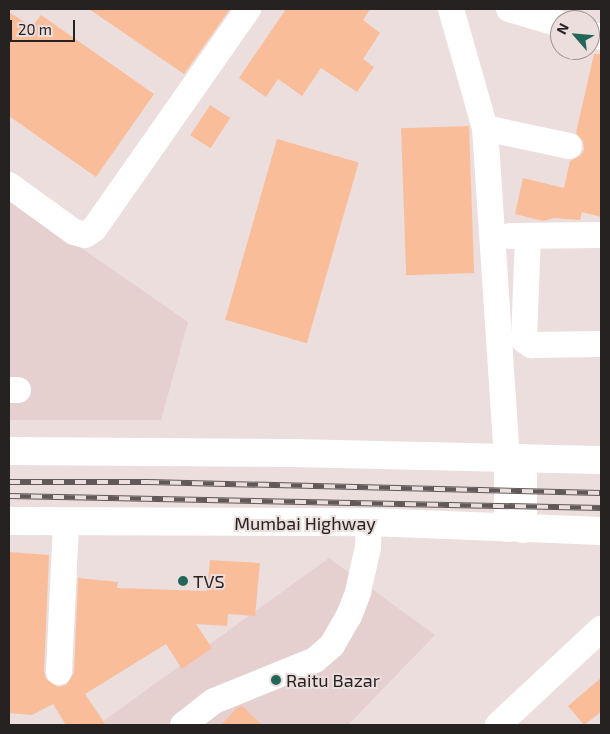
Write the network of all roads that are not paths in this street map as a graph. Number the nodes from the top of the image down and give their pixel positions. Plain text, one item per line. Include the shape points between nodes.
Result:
1 (248, 9) edge
2 (451, 9) edge
3 (509, 9) edge
4 (550, 21) edge
5 (485, 128) junction
6 (568, 146) dead end
7 (9, 185) edge
8 (601, 235) edge
9 (492, 236) junction
10 (528, 236) junction
11 (601, 344) edge
12 (9, 451) edge
13 (515, 457) junction
14 (601, 460) edge
15 (9, 521) edge
16 (66, 522) junction
17 (369, 522) junction
18 (515, 529) junction
19 (601, 531) edge
20 (601, 629) edge
21 (59, 672) dead end
22 (183, 725) edge
23 (498, 725) edge

1 - 7 street via 94,229 85,235 74,232
2 - 5 street
3 - 4 street
5 - 6 street
5 - 9 street
8 - 10 street
9 - 10 street
9 - 13 street
10 - 11 street via 524,340 530,345
12 - 13 highway
13 - 14 highway
13 - 18 highway
15 - 16 highway, Mumbai Highway
16 - 17 highway, Mumbai Highway
16 - 21 street
17 - 18 highway, Mumbai Highway
17 - 22 street via 368,547 358,592 332,645 315,660 214,701
18 - 19 highway, Mumbai Highway
20 - 23 street

